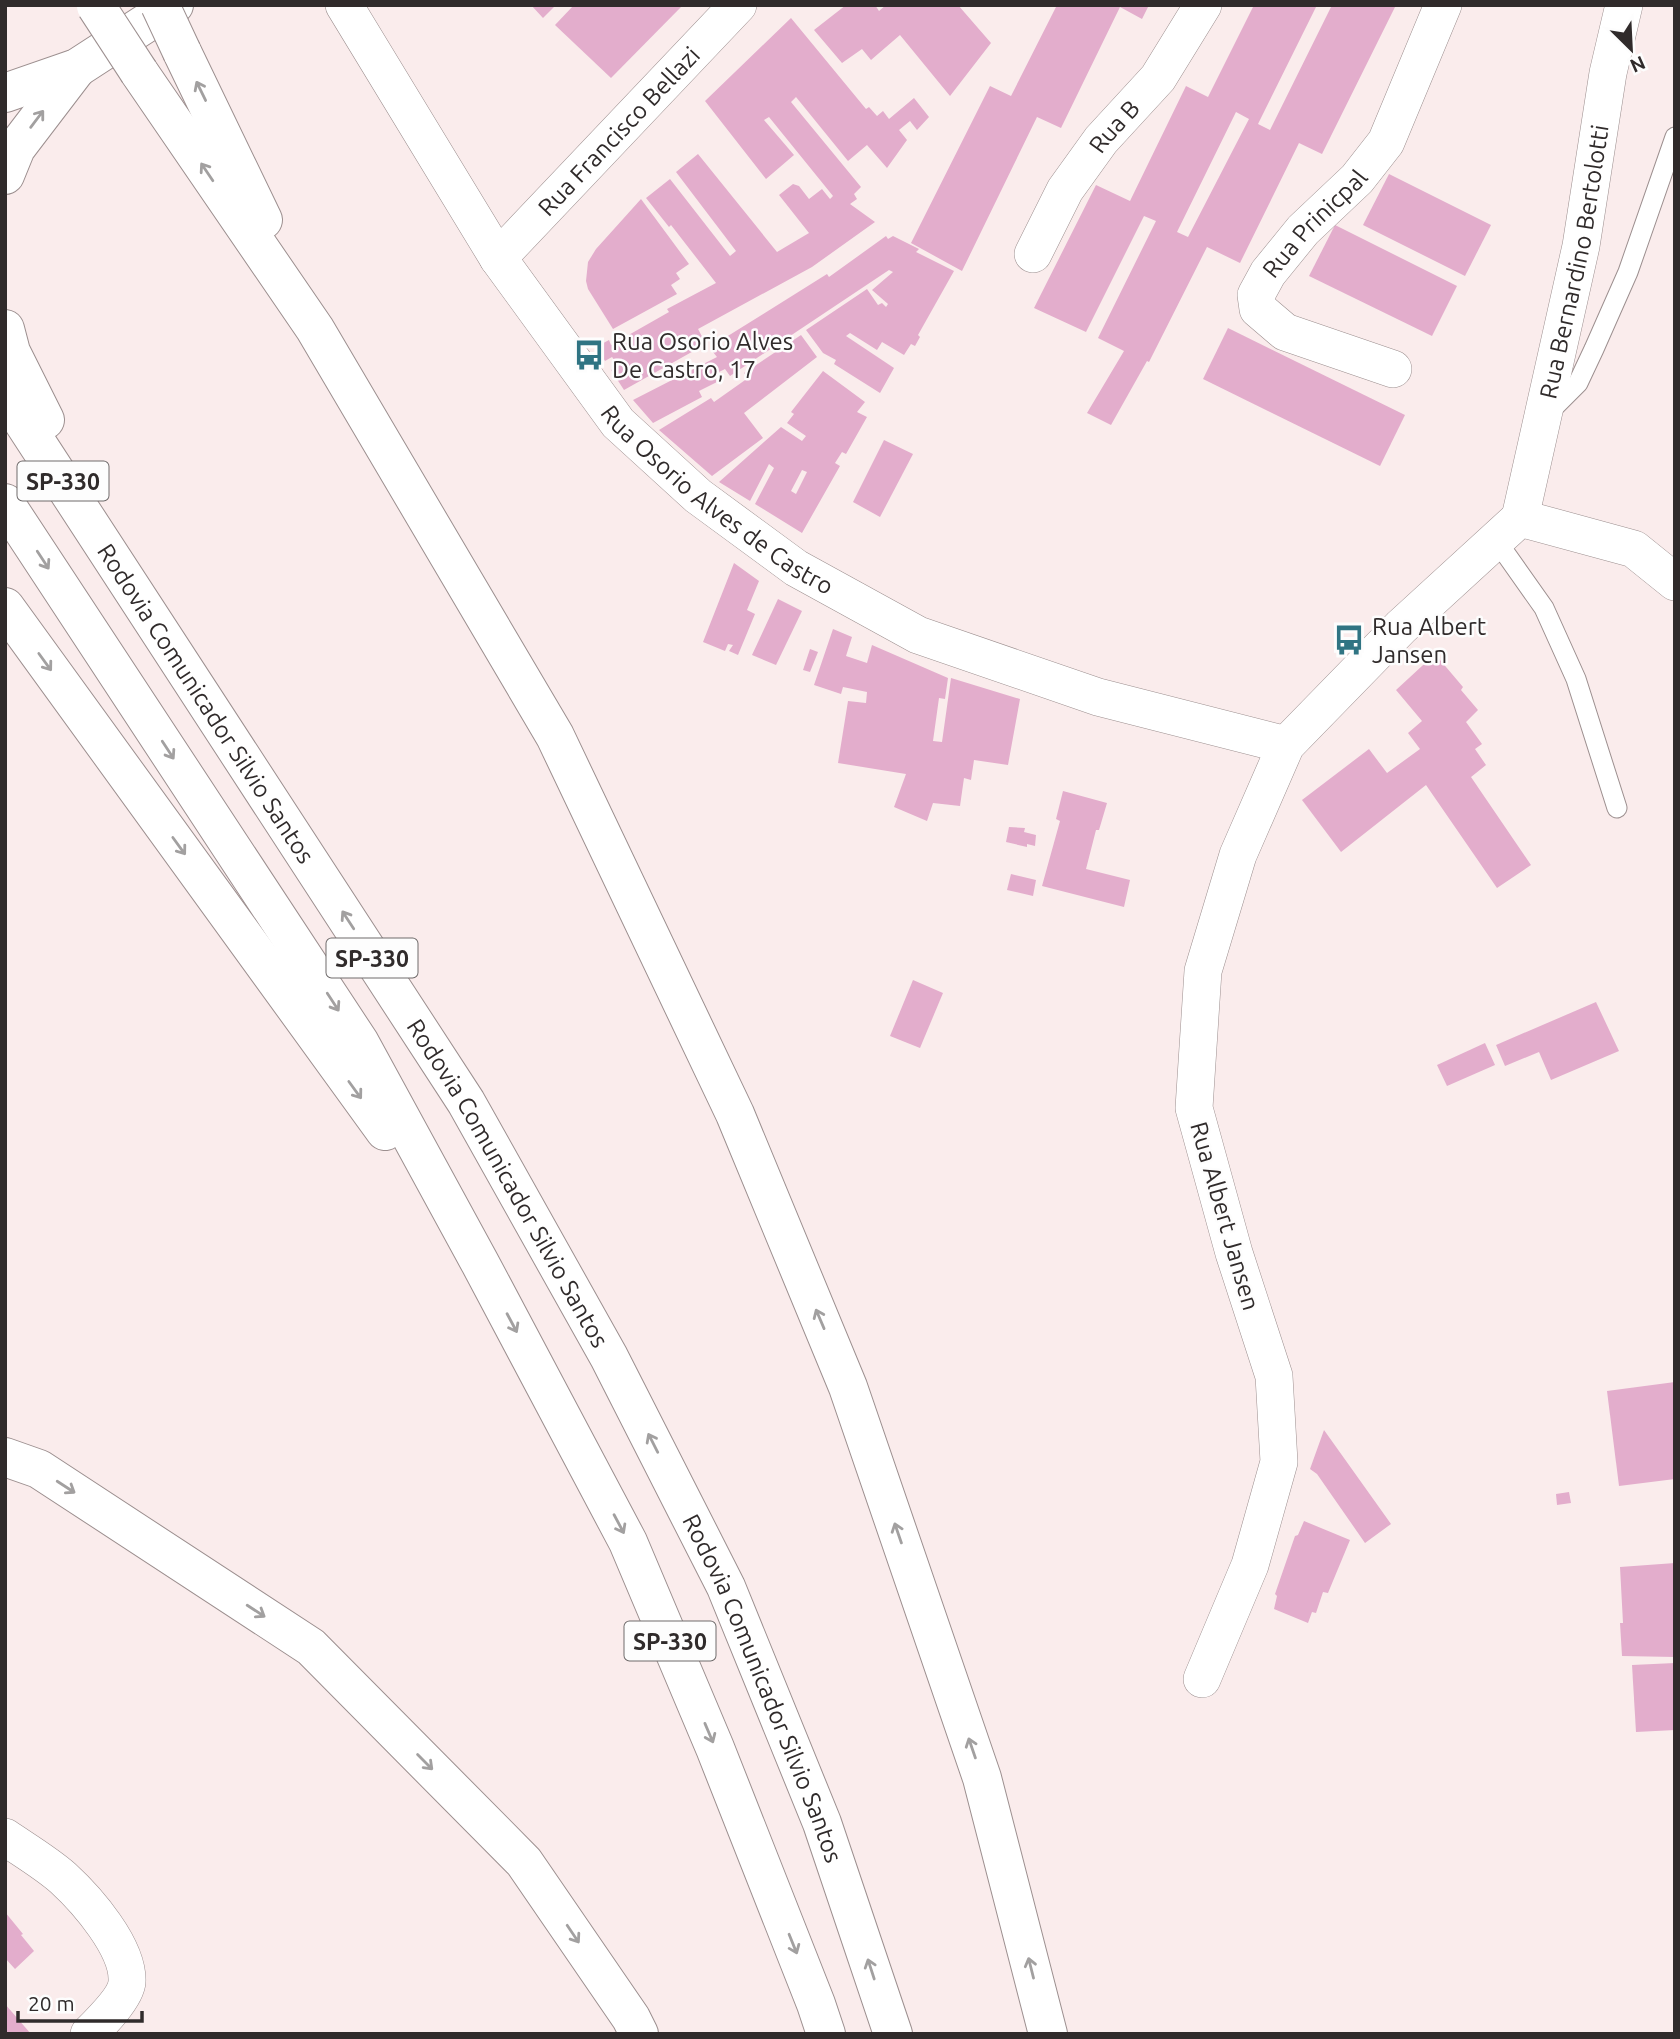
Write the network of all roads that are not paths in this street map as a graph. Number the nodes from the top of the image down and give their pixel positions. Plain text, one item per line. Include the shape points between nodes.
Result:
1 (160, 5) edge
2 (174, 5) edge
3 (344, 5) edge
4 (738, 5) edge
5 (1203, 5) edge
6 (1443, 5) edge
7 (1624, 5) edge
8 (95, 6) edge
9 (77, 68) junction
10 (5, 93) edge
11 (1675, 137) edge
12 (5, 175) edge
13 (1033, 254) dead end
14 (498, 258) junction
15 (5, 329) edge
16 (315, 330) junction
17 (1393, 369) dead end
18 (5, 394) edge
19 (1542, 418) junction
20 (5, 503) edge
21 (1508, 529) junction
22 (120, 568) junction
23 (1675, 582) edge
24 (5, 607) edge
25 (1286, 745) junction
26 (1617, 808) dead end
27 (480, 1263) junction
28 (5, 1457) edge
29 (1202, 1679) dead end
30 (5, 1837) edge
31 (89, 2034) edge
32 (639, 2034) edge
33 (826, 2034) edge
34 (893, 2034) edge
35 (1048, 2034) edge

16 -> 1 highway, bridge
2 - 9 highway
3 - 14 street, Rua Osorio Alves de Castro
4 - 14 street, Rua Francisco Bellazi
5 - 13 street, Rua B via 1158,78 1101,140 1065,190
6 - 17 street, Rua Prinicpal via 1386,142 1357,179 1303,230 1256,295 1258,309 1285,332
7 - 19 street, Rua Bernardino Bertolotti via 1608,73 1581,246
16 -> 8 highway, bridge
9 - 10 highway
12 -> 9 highway via 16,148
11 - 19 lane via 1628,272 1578,383
14 - 25 street, Rua Osorio Alves de Castro via 618,423 698,496 796,568 918,635 1098,697
15 - 22 highway via 11,352
35 -> 16 highway via 977,1765 848,1387 735,1114 555,736
18 - 22 highway, Rodovia Comunicador Silvio Santos / SP-330
19 - 21 street, Rua Bernardino Bertolotti
20 -> 27 highway, SP-330 via 360,1043
21 - 23 street via 1634,549
21 - 25 street, Rua Albert Jansen via 1401,626
21 - 26 lane via 1576,679
34 -> 22 highway, Rodovia Comunicador Silvio Santos / SP-330 via 822,1823 726,1587 609,1357 466,1102
24 -> 27 highway
25 - 29 street, Rua Albert Jansen via 1238,855 1203,971 1194,1108 1274,1376 1279,1462 1250,1565
27 -> 33 highway, SP-330 via 628,1542 715,1748
28 -> 32 highway via 39,1469 311,1647 524,1862
30 - 31 street via 63,1878 104,1923 122,1953 127,1983 109,2015

